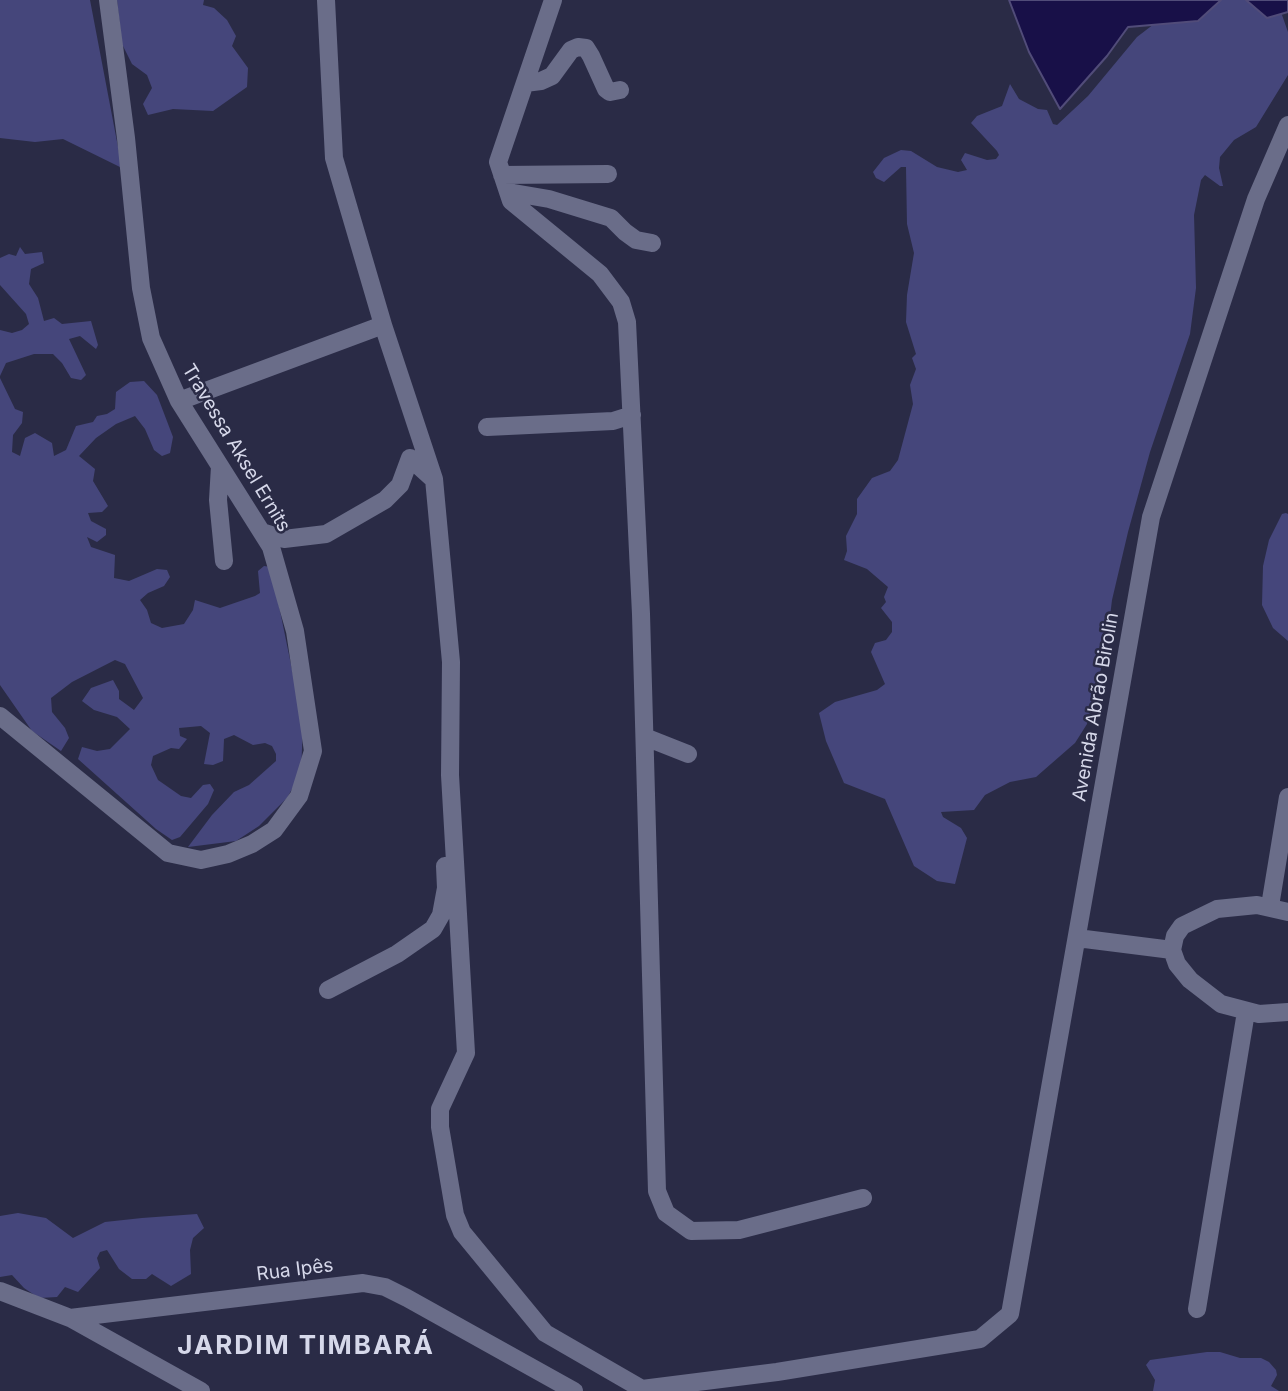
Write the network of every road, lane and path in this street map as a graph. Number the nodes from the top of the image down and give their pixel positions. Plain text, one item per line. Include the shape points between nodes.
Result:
1 (108, 0) edge
2 (326, 0) edge
3 (553, 0) edge
4 (525, 83) junction
5 (620, 90) dead end
6 (1288, 125) edge
7 (608, 174) dead end
8 (505, 184) junction
9 (652, 243) dead end
10 (383, 325) junction
11 (179, 401) junction
12 (632, 415) junction
13 (487, 427) dead end
14 (220, 466) junction
15 (434, 480) junction
16 (262, 532) junction
17 (225, 561) dead end
18 (0, 716) edge
19 (645, 737) junction
20 (688, 754) dead end
21 (1288, 797) edge
22 (455, 837) junction
23 (1270, 906) junction
24 (1288, 912) edge
25 (1077, 937) junction
26 (1172, 950) junction
27 (328, 990) dead end
28 (1246, 1012) junction
29 (1288, 1012) edge
30 (863, 1198) dead end
31 (0, 1291) edge
32 (1197, 1309) dead end
33 (69, 1318) junction
34 (201, 1391) edge
35 (574, 1391) edge

1 - 11 street, Travessa Aksel Ernits via 141,288 151,338
2 - 10 street via 334,158
3 - 4 street
4 - 5 street via 552,76 578,47 592,56 606,89
4 - 8 street via 498,162
6 - 25 street, Avenida Abrão Birolin via 1256,199 1152,517
7 - 8 street
8 - 9 street via 611,218 636,240
8 - 12 street via 510,201 600,274 621,302 627,322
10 - 11 street
10 - 15 street
11 - 14 street, Travessa Aksel Ernits
12 - 13 street via 613,421
12 - 19 street
14 - 16 street, Travessa Aksel Ernits
14 - 17 street via 218,500
15 - 16 street via 410,457 400,485 385,500 326,534 284,539
15 - 22 street via 451,662 450,775
16 - 18 street, Travessa Aksel Ernits via 271,547 295,631 313,751 299,796 274,830 228,854 201,860 168,853
19 - 20 street
19 - 30 street via 657,1191 666,1213 691,1231 739,1230
21 - 23 street
22 - 25 street, Avenida Abrão Birolin via 466,1053 440,1108 455,1215 462,1232 545,1333 642,1389 980,1339 1010,1314
22 - 27 street via 445,853 446,888 433,929 397,954
23 - 24 street
23 - 26 street via 1230,906 1205,914 1182,926
25 - 26 street
26 - 28 street via 1177,964 1200,989 1221,1004
28 - 29 street
28 - 32 street
31 - 33 street, Rua Ipês
33 - 34 street
33 - 35 street, Rua Ipês via 363,1283 407,1298

